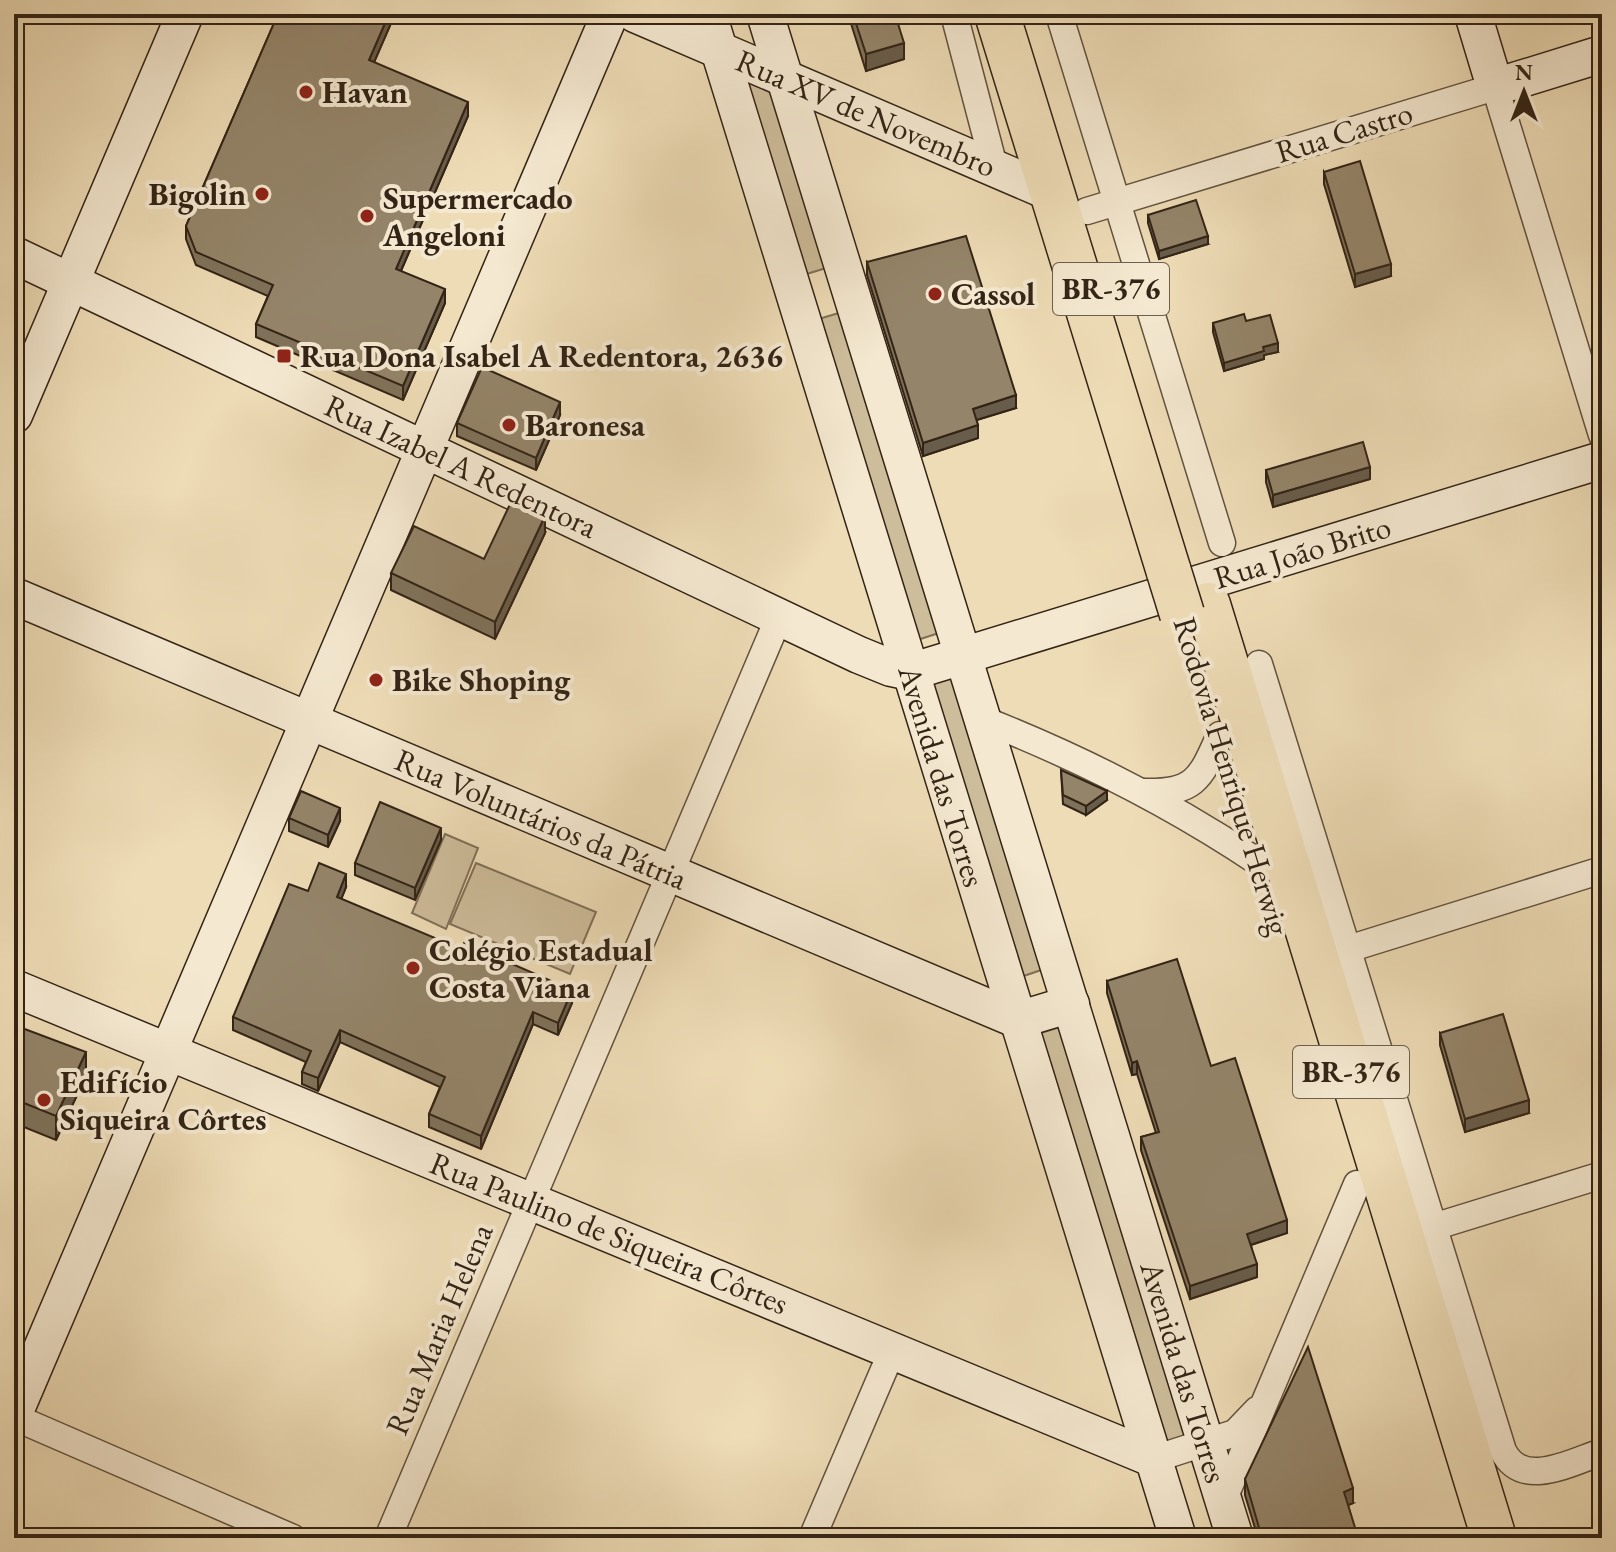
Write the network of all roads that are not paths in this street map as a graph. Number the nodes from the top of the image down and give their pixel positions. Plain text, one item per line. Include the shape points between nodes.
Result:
1 (185, 14) edge
2 (610, 14) edge
3 (635, 14) edge
4 (708, 14) edge
5 (765, 14) edge
6 (954, 14) edge
7 (997, 14) edge
8 (1026, 14) edge
9 (1059, 14) edge
10 (1473, 14) edge
11 (719, 50) junction
12 (1602, 54) edge
13 (784, 78) junction
14 (1495, 87) junction
15 (995, 170) junction
16 (1085, 202) junction
17 (14, 255) edge
18 (71, 282) junction
19 (849, 293) junction
20 (799, 308) junction
21 (14, 415) edge
22 (1602, 435) edge
23 (425, 449) junction
24 (1602, 460) edge
25 (883, 586) junction
26 (14, 596) edge
27 (1195, 610) junction
28 (779, 617) junction
29 (814, 634) junction
30 (964, 655) junction
31 (1259, 664) dead end
32 (910, 672) junction
33 (984, 720) junction
34 (309, 721) junction
35 (1220, 735) junction
36 (1143, 792) junction
37 (1258, 862) junction
38 (1602, 870) edge
39 (670, 873) junction
40 (1332, 954) junction
41 (14, 988) edge
42 (1071, 1004) junction
43 (1018, 1020) junction
44 (169, 1051) junction
45 (1602, 1175) edge
46 (1357, 1184) junction
47 (531, 1201) junction
48 (1417, 1232) junction
49 (892, 1351) junction
50 (1266, 1397) junction
51 (1135, 1398) junction
52 (14, 1416) edge
53 (1100, 1436) junction
54 (1206, 1443) junction
55 (1602, 1452) edge
56 (1154, 1459) junction
57 (1223, 1501) junction
58 (293, 1538) edge
59 (388, 1538) edge
60 (812, 1538) edge
61 (1178, 1538) edge
62 (1235, 1538) edge
63 (1465, 1538) edge
64 (1494, 1538) edge

1 - 18 main road
2 - 23 main road
3 - 11 main road, Rua XV de Novembro
4 - 11 main road, Avenida das Torres
5 - 13 main road, Avenida das Torres
6 - 15 street
7 - 16 highway, Rodovia Henrique Herwig / BR-376
8 - 16 highway, Rodovia Henrique Herwig / BR-376
9 - 16 street
10 - 14 main road
11 - 13 main road, Rua XV de Novembro
11 - 20 main road, Avenida das Torres
12 - 14 main road, Rua Castro
13 - 15 main road, Rua XV de Novembro
13 - 19 main road, Avenida das Torres
14 - 16 street, Rua Castro
14 - 22 street
15 - 16 main road, Rua XV de Novembro
16 - 27 highway, Rodovia Henrique Herwig / BR-376 via 1196,560
17 - 18 main road, Rua Izabel A Redentora
18 - 21 main road
18 - 23 main road, Rua Izabel A Redentora
19 - 20 main road via 835,285 819,285
19 - 30 main road, Avenida das Torres
20 - 25 main road, Avenida das Torres
23 - 28 main road, Rua Izabel A Redentora
23 - 34 main road
24 - 30 main road, Rua João Brito
25 - 29 main road via 876,614 866,626 840,637
25 - 32 main road, Avenida das Torres
26 - 34 main road, Rua Voluntários da Pátria
27 - 35 highway, Rodovia Henrique Herwig / BR-376
27 - 40 highway, Rodovia Henrique Herwig / BR-376
28 - 29 main road, Rua Izabel A Redentora
28 - 39 street, Rua Maria Helena
29 - 32 main road, Rua Izabel A Redentora
30 - 32 main road, Rua João Brito
30 - 33 main road, Avenida das Torres
31 - 40 street
32 - 43 main road, Avenida das Torres
33 - 36 street
33 - 42 main road, Avenida das Torres
34 - 39 main road, Rua Voluntários da Pátria
34 - 44 main road
35 - 36 street via 1196,780 1168,793
35 - 37 highway, Rodovia Henrique Herwig / BR-376
36 - 37 street
37 - 46 highway, Rodovia Henrique Herwig / BR-376
38 - 40 street
39 - 43 main road, Rua Voluntários da Pátria
39 - 47 street, Rua Maria Helena
40 - 48 highway, Rodovia Henrique Herwig / BR-376
41 - 44 main road, Rua Paulino de Siqueira Côrtes
42 - 43 main road
42 - 54 main road, Avenida das Torres
43 - 51 main road, Avenida das Torres
44 - 47 main road, Rua Paulino de Siqueira Côrtes
44 - 52 main road
45 - 48 street
46 - 50 street
46 - 63 highway, Rodovia Henrique Herwig / BR-376
47 - 49 main road, Rua Paulino de Siqueira Côrtes
47 - 59 street, Rua Maria Helena
48 - 55 street via 1508,1459 1532,1472
48 - 64 highway, Rodovia Henrique Herwig / BR-376
49 - 53 main road, Rua Paulino de Siqueira Côrtes
49 - 60 street
50 - 54 street via 1235,1433
50 - 57 street
51 - 53 main road via 1129,1420 1112,1434
51 - 56 main road, Avenida das Torres
52 - 58 street
53 - 56 main road, Rua Paulino de Siqueira Côrtes
54 - 56 street
54 - 57 main road, Avenida das Torres
56 - 61 main road, Avenida das Torres
57 - 62 main road, Avenida das Torres

